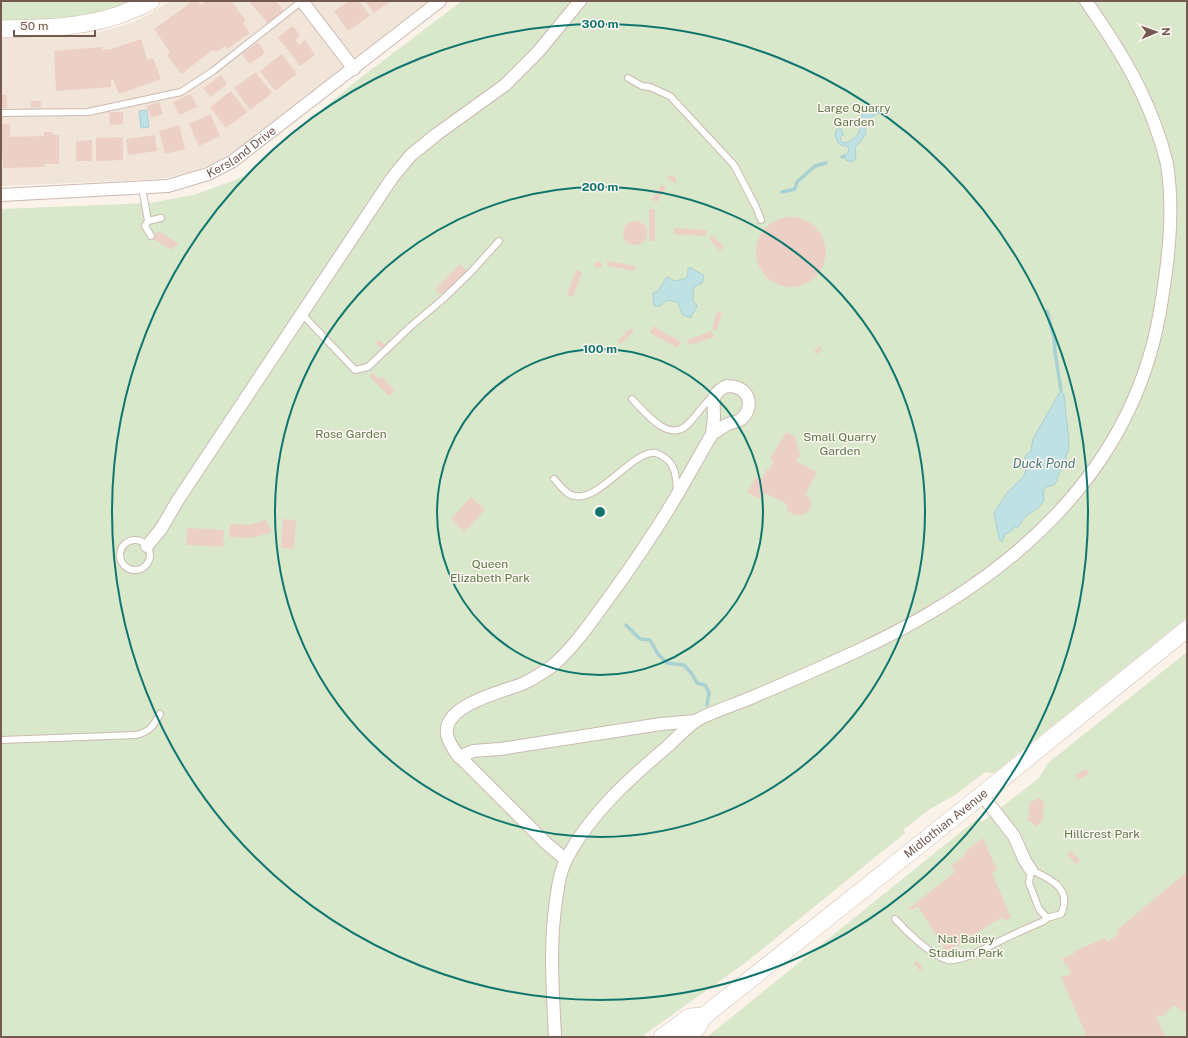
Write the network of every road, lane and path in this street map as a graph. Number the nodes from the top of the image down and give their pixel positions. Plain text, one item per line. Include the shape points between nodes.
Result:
1 (151, 1) edge
2 (302, 1) edge
3 (440, 1) edge
4 (570, 1) edge
5 (580, 1) edge
6 (1086, 1) edge
7 (569, 15) junction
8 (1, 29) edge
9 (354, 69) junction
10 (628, 78) dead end
11 (1, 113) edge
12 (142, 188) junction
13 (1, 195) edge
14 (161, 218) dead end
15 (761, 220) dead end
16 (148, 221) junction
17 (151, 236) dead end
18 (500, 241) dead end
19 (302, 314) junction
20 (716, 392) junction
21 (632, 399) dead end
22 (712, 434) junction
23 (554, 479) dead end
24 (677, 493) junction
25 (147, 546) junction
26 (1187, 629) edge
27 (160, 714) dead end
28 (696, 721) junction
29 (1, 740) edge
30 (459, 757) junction
31 (982, 795) junction
32 (566, 860) junction
33 (1031, 870) junction
34 (1047, 918) junction
35 (895, 919) dead end
36 (704, 1016) junction
37 (555, 1037) edge
38 (662, 1037) edge
39 (685, 1037) edge

1 - 8 street via 123,14 89,24 56,28
2 - 9 street
2 - 11 lane via 213,71 181,92 88,112
3 - 9 street, Kersland Drive
4 - 7 street
5 - 7 street
6 - 28 street via 1137,81 1161,142 1169,181 1169,246 1160,312 1149,362 1140,388 1116,437 1082,487 1028,543 952,600 855,652
7 - 19 street via 538,52 505,85 411,155 392,178
9 - 12 street, Kersland Drive via 233,161 208,174 168,186
10 - 15 lane via 670,96 734,165
12 - 13 street, Kersland Drive
12 - 16 lane
14 - 16 lane
16 - 17 lane via 145,226
18 - 19 lane via 443,299 368,367 355,370
19 - 25 street via 161,529
20 - 21 lane via 686,427 676,430 659,426
20 - 22 street via 712,404
20 - 22 street via 726,386 738,387 747,396 749,408 743,418
22 - 24 street
23 - 24 lane via 566,492 582,496 592,492 641,457 651,453 660,454 668,460 676,475
24 - 30 street via 625,576 562,657 538,676 470,704 455,713 446,733
25 - 25 lane via 137,540 126,544 120,554 124,565 134,570 145,567 150,557
26 - 31 street, Midlothian Avenue
27 - 29 lane via 151,729 136,736
28 - 30 street via 473,751
28 - 32 street via 624,785 585,829
30 - 32 street
31 - 33 street via 1014,836
31 - 36 street, Midlothian Avenue
32 - 37 street via 560,874 553,922 551,955
33 - 34 lane via 1029,883 1039,909
33 - 34 lane via 1053,881 1063,897 1061,914
34 - 35 lane via 981,951 954,960 937,956
36 - 38 street, Midlothian Avenue via 690,1017
36 - 39 street, Midlothian Avenue via 697,1028

